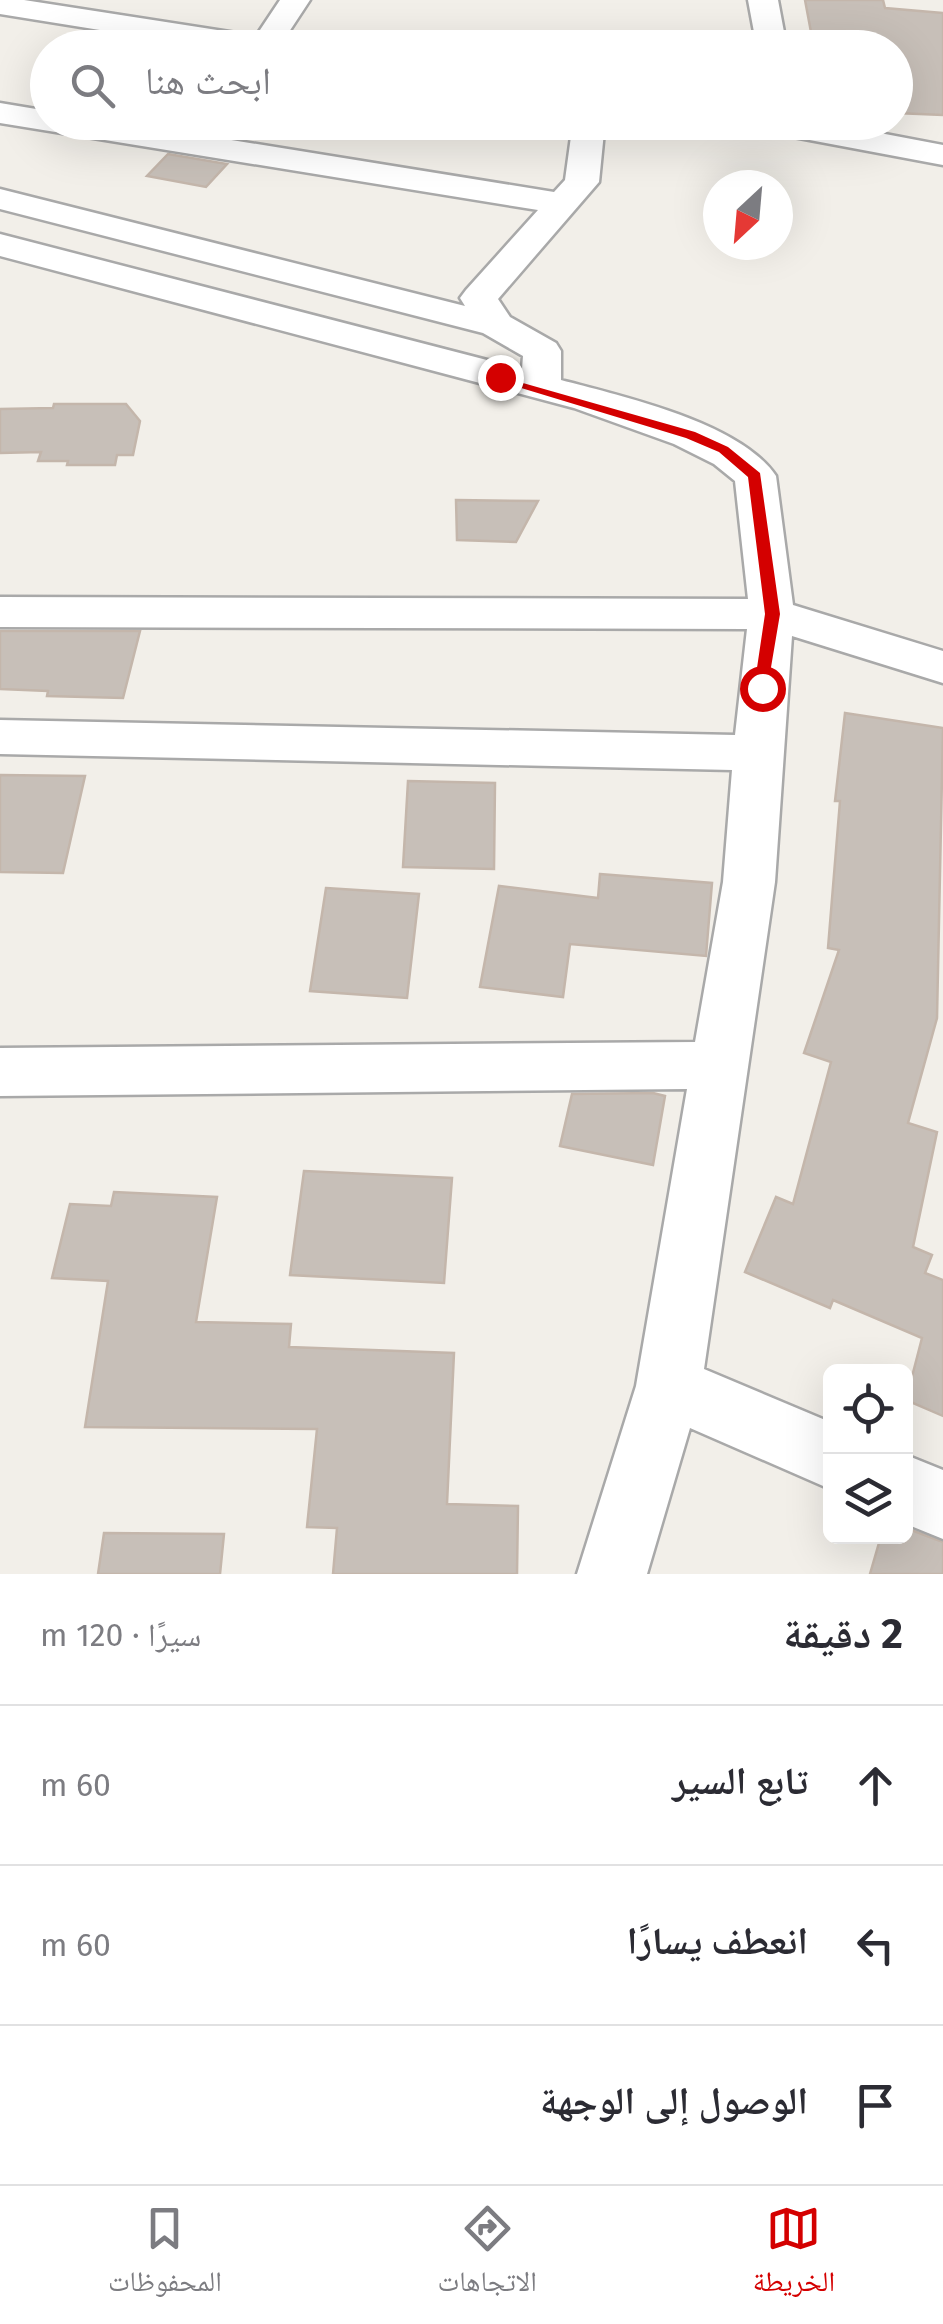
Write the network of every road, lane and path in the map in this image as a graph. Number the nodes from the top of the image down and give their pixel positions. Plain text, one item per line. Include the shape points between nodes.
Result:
1 (295, 0) edge
2 (763, 0) edge
3 (31, 6) edge
4 (172, 30) edge
5 (276, 30) edge
6 (769, 30) edge
7 (0, 37) edge
8 (23, 116) edge
9 (170, 140) edge
10 (587, 140) edge
11 (864, 140) edge
12 (0, 148) edge
13 (943, 155) edge
14 (0, 198) edge
15 (562, 204) junction
16 (0, 245) edge
17 (496, 325) junction
18 (541, 389) junction
19 (0, 612) edge
20 (772, 614) junction
21 (943, 667) edge
22 (0, 737) edge
23 (758, 754) junction
24 (721, 1069) junction
25 (0, 1072) edge
26 (670, 1386) junction
27 (825, 1454) edge
28 (913, 1492) edge
29 (943, 1506) edge
30 (612, 1574) edge

1 - 5 street
2 - 6 street
3 - 4 street
3 - 7 street
8 - 12 street
9 - 15 street
10 - 15 street via 582,182
11 - 13 street
14 - 17 street
15 - 17 street via 479,298
16 - 18 street
17 - 18 street via 542,352
18 - 20 street via 690,435 742,461 755,476
19 - 20 street
20 - 21 street
20 - 23 street
22 - 23 street
23 - 24 street via 749,882
24 - 25 street via 674,1063
24 - 26 street
26 - 27 street
26 - 30 street
28 - 29 street

